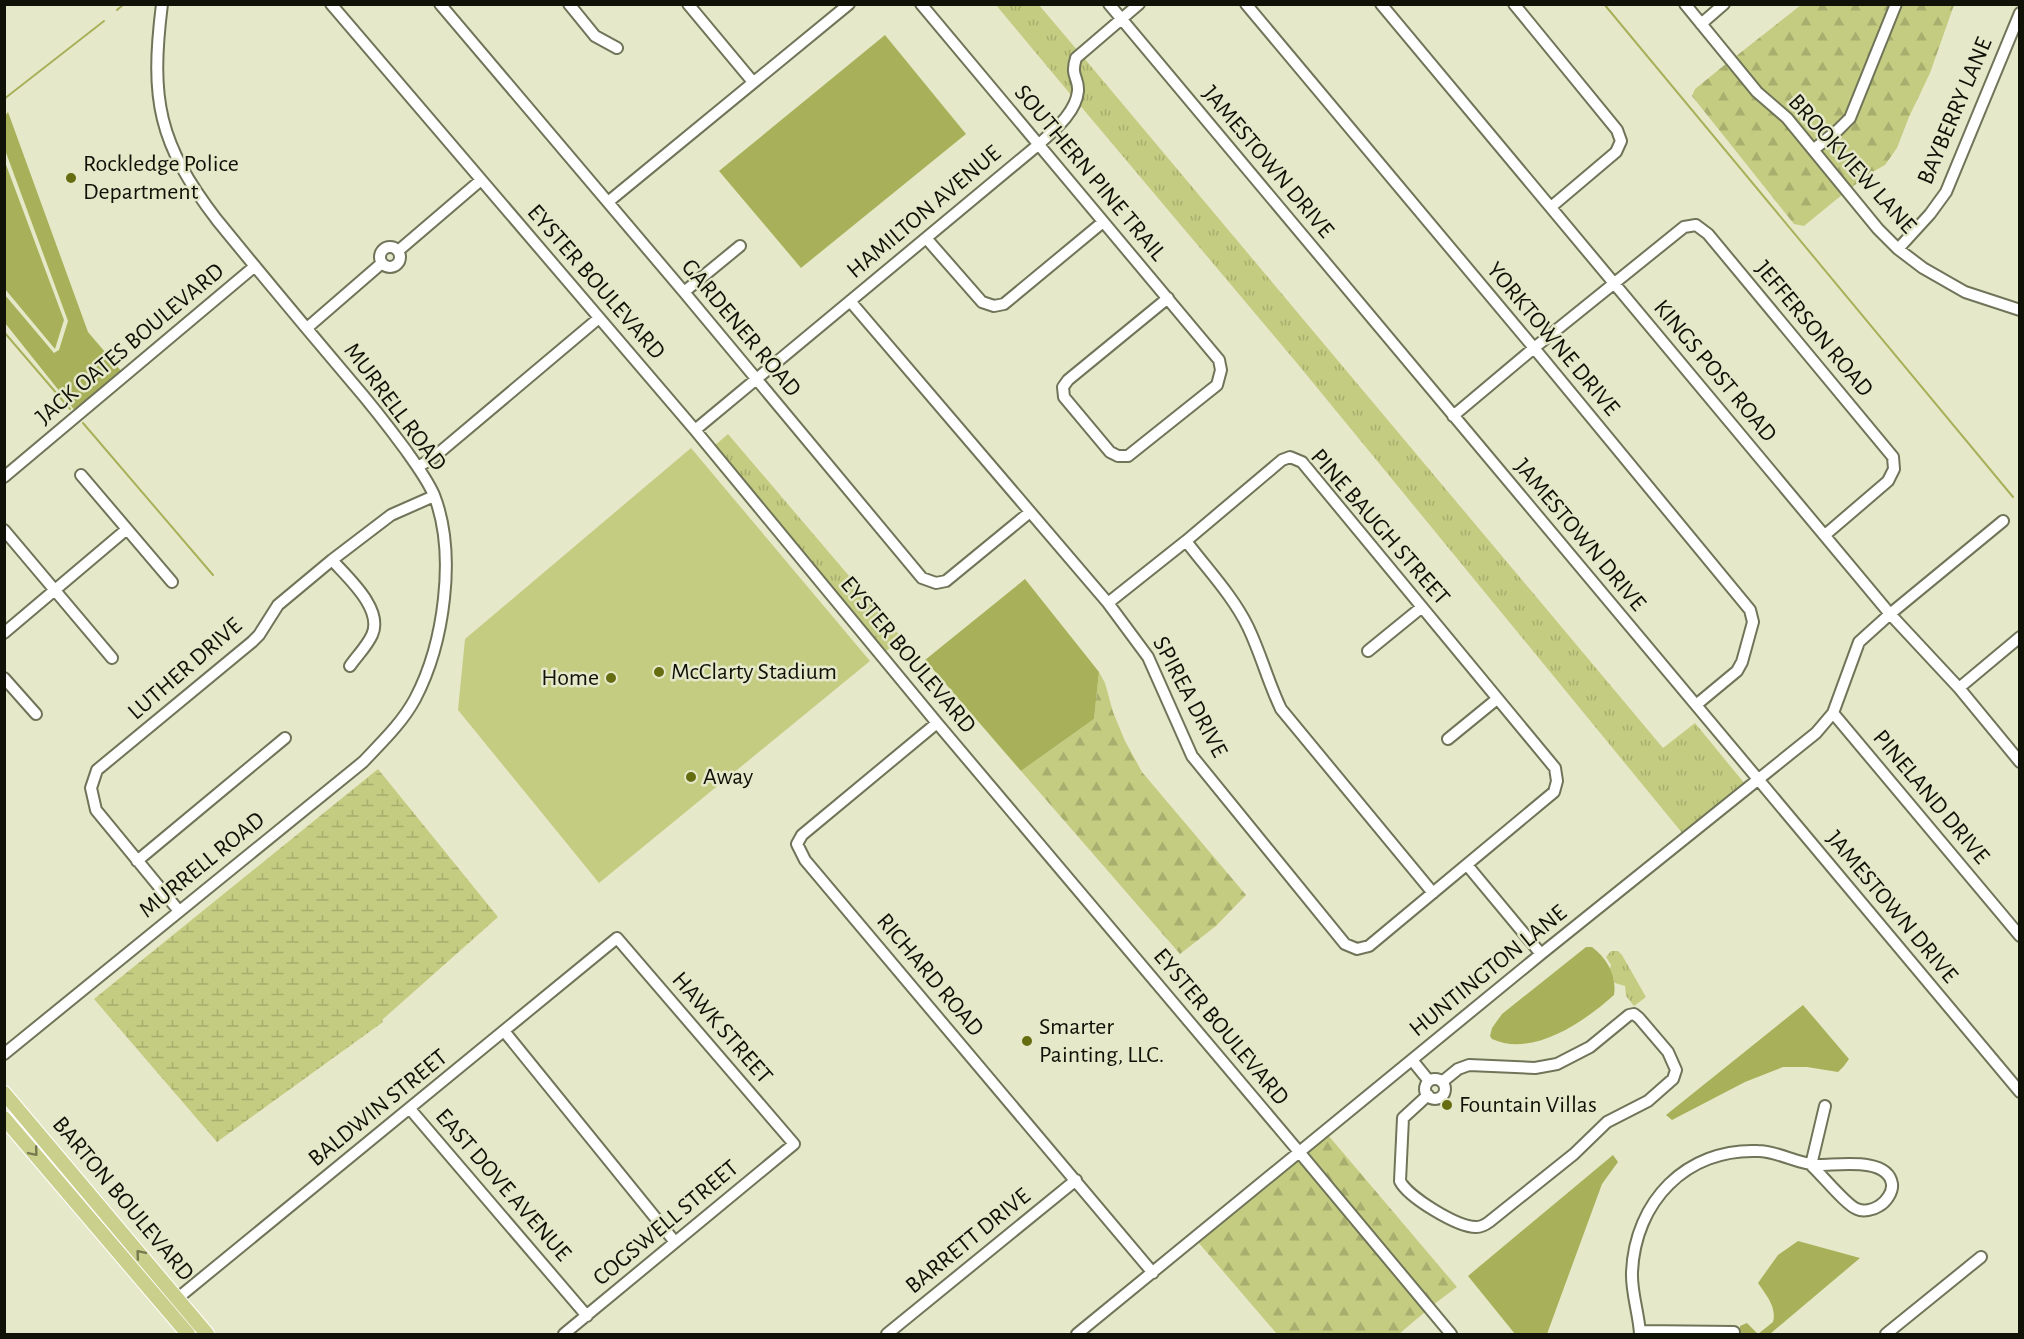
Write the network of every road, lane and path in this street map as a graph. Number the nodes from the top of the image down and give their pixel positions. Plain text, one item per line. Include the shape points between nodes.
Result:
1 (162, 4) edge
2 (331, 4) edge
3 (440, 4) edge
4 (569, 4) edge
5 (849, 4) edge
6 (921, 4) edge
7 (1109, 4) edge
8 (1139, 4) edge
9 (1246, 4) edge
10 (1381, 4) edge
11 (1514, 4) edge
12 (1685, 4) edge
13 (1724, 4) edge
14 (1896, 4) edge
15 (690, 5) edge
16 (2019, 13) edge
17 (1122, 20) junction
18 (1701, 24) junction
19 (617, 48) dead end
20 (753, 82) junction
21 (1038, 145) junction
22 (1813, 150) junction
23 (481, 180) junction
24 (608, 202) junction
25 (1551, 207) junction
26 (1103, 222) junction
27 (926, 238) junction
28 (740, 246) dead end
29 (1898, 249) junction
30 (255, 266) junction
31 (1613, 283) junction
32 (684, 292) junction
33 (1168, 298) junction
34 (850, 301) junction
35 (2019, 310) edge
36 (599, 318) junction
37 (307, 328) junction
38 (1534, 348) junction
39 (756, 379) junction
40 (1453, 416) junction
41 (695, 430) junction
42 (418, 467) junction
43 (81, 475) dead end
44 (4, 477) edge
45 (434, 496) junction
46 (1030, 512) junction
47 (2003, 521) dead end
48 (127, 529) junction
49 (4, 530) edge
50 (1825, 535) junction
51 (1186, 541) junction
52 (332, 560) junction
53 (172, 582) dead end
54 (55, 590) junction
55 (1108, 603) junction
56 (1422, 607) junction
57 (1890, 614) junction
58 (4, 633) edge
59 (2019, 637) edge
60 (1368, 651) dead end
61 (112, 658) dead end
62 (350, 666) dead end
63 (4, 678) edge
64 (1959, 688) junction
65 (1497, 699) junction
66 (1696, 705) junction
67 (1833, 713) junction
68 (36, 714) dead end
69 (937, 723) junction
70 (285, 738) dead end
71 (1448, 739) dead end
72 (2019, 762) edge
73 (1757, 779) junction
74 (1557, 781) joint
75 (137, 861) junction
76 (1467, 865) junction
77 (1433, 893) junction
78 (179, 910) junction
79 (2019, 936) edge
80 (617, 938) joint
81 (1541, 954) junction
82 (504, 1031) junction
83 (4, 1054) edge
84 (1412, 1060) junction
85 (1429, 1081) junction
86 (1442, 1082) junction
87 (2019, 1092) edge
88 (4, 1093) edge
89 (1428, 1095) junction
90 (1825, 1106) dead end
91 (410, 1109) junction
92 (4, 1118) edge
93 (794, 1144) joint
94 (1300, 1153) junction
95 (1811, 1165) junction
96 (50, 1172) junction
97 (1076, 1180) junction
98 (96, 1202) junction
99 (675, 1242) junction
100 (1981, 1257) dead end
101 (1153, 1273) junction
102 (177, 1299) junction
103 (165, 1308) junction
104 (587, 1316) junction
105 (1734, 1332) dead end
106 (1640, 1333) edge
107 (188, 1335) edge
108 (207, 1335) edge
109 (564, 1335) edge
110 (887, 1335) edge
111 (1077, 1335) edge
112 (1451, 1335) edge
113 (1886, 1335) edge

1 - 30 street, MURRELL ROAD via 156,69 164,130 197,194
2 - 23 street, EYSTER BOULEVARD
3 - 24 street, GARDENER ROAD
4 - 19 street via 595,36
5 - 20 street
6 - 21 street, SOUTHERN PINE TRAIL
7 - 17 street, JAMESTOWN DRIVE
8 - 17 street, HAMILTON AVENUE
9 - 38 street, YORKTOWNE DRIVE
10 - 25 street, KINGS POST ROAD
11 - 25 street via 1617,130 1621,141 1616,152
12 - 18 street, BROOKVIEW LANE
13 - 18 street
14 - 22 street via 1850,118
15 - 20 street
16 - 29 street, BAYBERRY LANE via 1946,192
17 - 21 street, HAMILTON AVENUE via 1076,58 1072,70 1078,90 1073,105 1064,121
17 - 40 street, JAMESTOWN DRIVE
18 - 22 street, BROOKVIEW LANE via 1757,92 1787,118
20 - 24 street
21 - 26 street, SOUTHERN PINE TRAIL
21 - 27 street, HAMILTON AVENUE
22 - 29 street, BROOKVIEW LANE
23 - 36 street, EYSTER BOULEVARD
23 - 37 street via 398,251 383,251 382,263
24 - 32 street, GARDENER ROAD
25 - 31 street, KINGS POST ROAD
26 - 27 street via 1004,304 994,306 982,302
26 - 33 street, SOUTHERN PINE TRAIL
27 - 34 street, HAMILTON AVENUE
28 - 32 street
29 - 35 street, BROOKVIEW LANE via 1965,292
30 - 37 street, MURRELL ROAD
30 - 44 street, JACK OATES BOULEVARD
31 - 38 street
31 - 50 street, KINGS POST ROAD
31 - 50 street, JEFFERSON ROAD via 1684,227 1696,225 1708,234 1893,457 1894,469 1888,481
32 - 39 street, GARDENER ROAD
33 - 33 street, SOUTHERN PINE TRAIL via 1063,387 1064,397 1110,452 1118,456 1128,456 1217,385 1220,360
34 - 39 street, HAMILTON AVENUE
34 - 46 street, SPIREA DRIVE
36 - 41 street, EYSTER BOULEVARD
36 - 42 street
37 - 42 street, MURRELL ROAD
38 - 40 street
38 - 66 street, YORKTOWNE DRIVE via 1750,610 1753,622 1737,671
39 - 41 street, HAMILTON AVENUE
39 - 46 street, GARDENER ROAD via 922,578 936,583 946,581
40 - 66 street, JAMESTOWN DRIVE
41 - 69 street, EYSTER BOULEVARD
42 - 45 street, MURRELL ROAD
43 - 48 street
45 - 52 street, LUTHER DRIVE via 391,515
45 - 78 street, MURRELL ROAD via 445,541 442,621 414,700 391,733 363,762
46 - 55 street, SPIREA DRIVE
47 - 57 street, HUNTINGTON LANE
48 - 53 street
48 - 54 street
49 - 54 street
50 - 57 street, KINGS POST ROAD
51 - 55 street, PINE BAUGH STREET
51 - 56 street, PINE BAUGH STREET via 1290,457 1302,462
51 - 77 street via 1248,627 1281,709
52 - 62 street via 369,603 375,619 373,634
52 - 75 street, LUTHER DRIVE via 278,605 252,642 97,770 91,788 96,810
54 - 58 street
54 - 61 street
55 - 77 street, SPIREA DRIVE via 1148,657 1192,756 1345,944 1357,949 1369,946
56 - 60 street
56 - 65 street, PINE BAUGH STREET
57 - 64 street, KINGS POST ROAD
57 - 67 street, HUNTINGTON LANE via 1859,642
59 - 64 street
63 - 68 street
64 - 72 street, KINGS POST ROAD
65 - 71 street
65 - 74 street, PINE BAUGH STREET via 1555,768
66 - 73 street, JAMESTOWN DRIVE
67 - 73 street, HUNTINGTON LANE via 1816,733
67 - 79 street, PINELAND DRIVE
69 - 94 street, EYSTER BOULEVARD
69 - 97 street, RICHARD ROAD via 802,835 797,844 805,860
70 - 75 street
73 - 81 street, HUNTINGTON LANE
73 - 87 street, JAMESTOWN DRIVE
74 - 76 street, SPIREA DRIVE via 1554,792
75 - 78 street, LUTHER DRIVE
76 - 77 street, SPIREA DRIVE
76 - 81 street
78 - 83 street, MURRELL ROAD
80 - 82 street, BALDWIN STREET
80 - 93 street, HAWK STREET
81 - 84 street, HUNTINGTON LANE
82 - 91 street, BALDWIN STREET
82 - 99 street
84 - 85 street
84 - 94 street, HUNTINGTON LANE
85 - 86 street
85 - 89 street
86 - 89 street via 1442,1096
86 - 89 street via 1469,1065 1534,1068 1557,1064 1579,1054 1634,1014 1668,1052 1676,1070 1673,1079 1648,1101 1606,1122 1574,1154 1482,1227 1449,1218 1413,1197 1400,1181 1403,1118
88 - 98 main road, BARTON BOULEVARD
90 - 95 street
91 - 102 street, BALDWIN STREET
91 - 104 street, EAST DOVE AVENUE
92 -> 96 main road, BARTON BOULEVARD
93 - 99 street, COGSWELL STREET
94 - 101 street, HUNTINGTON LANE
94 - 112 street, EYSTER BOULEVARD
95 - 95 street via 1879,1167 1892,1181 1892,1189 1878,1206 1857,1209
95 - 106 street via 1759,1150 1718,1155 1688,1168 1663,1189 1646,1211 1634,1246 1631,1274
96 - 98 main road via 82,1201
96 - 103 main road, BARTON BOULEVARD
97 - 101 street, RICHARD ROAD
97 - 110 street, BARRETT DRIVE
102 -> 98 main road, BARTON BOULEVARD
99 - 104 street, COGSWELL STREET
100 - 113 street
101 - 111 street, HUNTINGTON LANE
102 - 103 street, BALDWIN STREET
102 - 108 main road, BARTON BOULEVARD
103 - 107 main road, BARTON BOULEVARD
104 - 109 street, COGSWELL STREET
105 - 106 street

